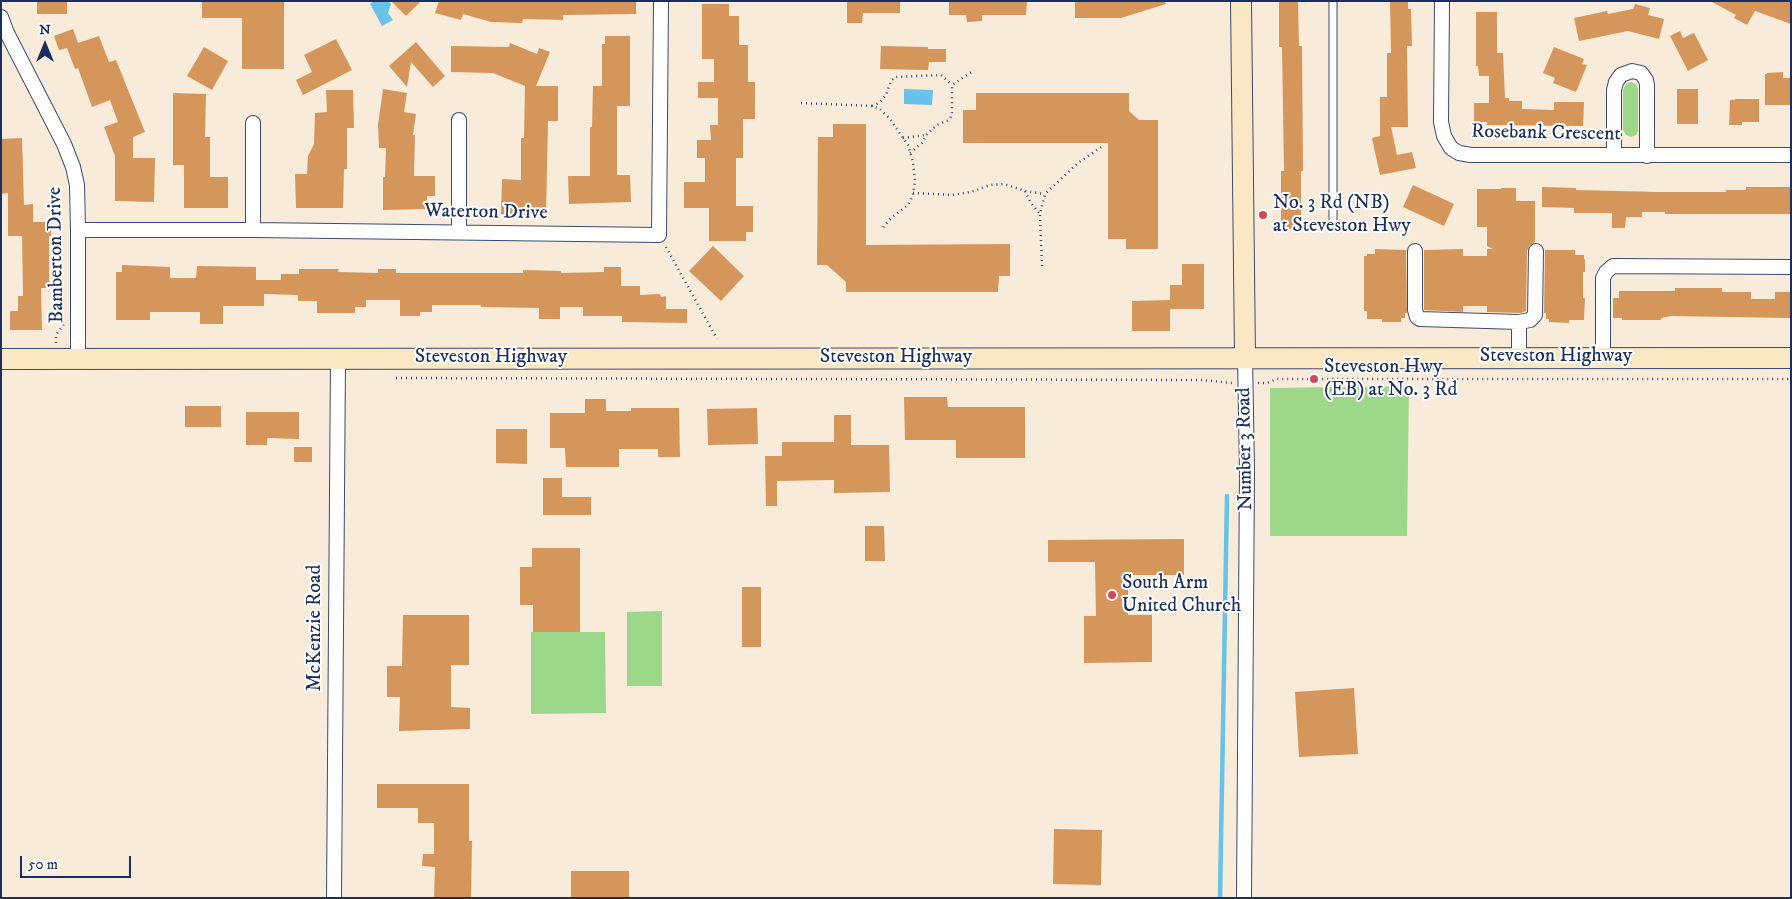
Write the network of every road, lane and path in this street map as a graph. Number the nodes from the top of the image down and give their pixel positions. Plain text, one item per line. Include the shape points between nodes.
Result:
1 (660, 1) edge
2 (1241, 1) edge
3 (1333, 1) edge
4 (1442, 1) edge
5 (1, 17) edge
6 (973, 71) dead end
7 (952, 85) junction
8 (801, 103) dead end
9 (872, 106) junction
10 (459, 120) dead end
11 (253, 123) dead end
12 (926, 135) junction
13 (903, 138) junction
14 (1103, 146) dead end
15 (910, 153) junction
16 (1614, 155) junction
17 (1791, 155) edge
18 (1647, 156) junction
19 (1025, 191) junction
20 (913, 192) junction
21 (1045, 194) junction
22 (1040, 214) junction
23 (1333, 224) dead end
24 (78, 230) junction
25 (253, 230) junction
26 (881, 230) dead end
27 (459, 232) junction
28 (659, 235) junction
29 (1415, 251) dead end
30 (1536, 251) dead end
31 (1042, 266) dead end
32 (1791, 267) edge
33 (1519, 322) junction
34 (717, 339) dead end
35 (1519, 357) junction
36 (1603, 357) junction
37 (78, 358) junction
38 (338, 358) junction
39 (1245, 358) junction
40 (1791, 358) edge
41 (1, 359) edge
42 (388, 378) dead end
43 (1791, 379) edge
44 (1221, 383) dead end
45 (1267, 383) dead end
46 (334, 898) edge
47 (1244, 898) edge

1 - 28 street
2 - 39 main road, Number 3 Road
3 - 23 lane
4 - 16 street, Rosebank Crescent via 1442,122 1444,136 1451,148 1471,155
5 - 24 street, Bamberton Drive via 74,167
6 - 7 path
7 - 9 path via 942,76 895,77 886,95
7 - 12 path via 950,120 936,125
8 - 9 path
9 - 13 path via 890,119
10 - 27 street
11 - 25 street
12 - 13 path
12 - 15 path
13 - 15 path
14 - 21 path via 1078,163
15 - 20 path via 915,181
16 - 18 street, Rosebank Crescent
16 - 18 street via 1614,90 1621,74 1632,70 1641,73 1647,85
17 - 18 street, Rosebank Crescent
19 - 20 path via 1004,184 952,195
19 - 21 path
19 - 22 path
20 - 26 path via 908,205
21 - 22 path
22 - 31 path
24 - 25 street, Waterton Drive
24 - 37 street, Bamberton Drive
25 - 27 street, Waterton Drive
27 - 28 street, Waterton Drive
28 - 34 path
29 - 33 street via 1415,310 1420,320
30 - 33 street via 1535,315 1530,320
32 - 36 street via 1609,268 1603,278
33 - 35 street
35 - 36 main road, Steveston Highway
35 - 39 main road, Steveston Highway
36 - 40 main road, Steveston Highway
37 - 38 main road, Steveston Highway
37 - 41 main road, Steveston Highway
38 - 39 main road, Steveston Highway
38 - 46 street, McKenzie Road
39 - 47 street, Number 3 Road via 1248,470
42 - 44 path via 1193,380
43 - 45 path via 1277,379

